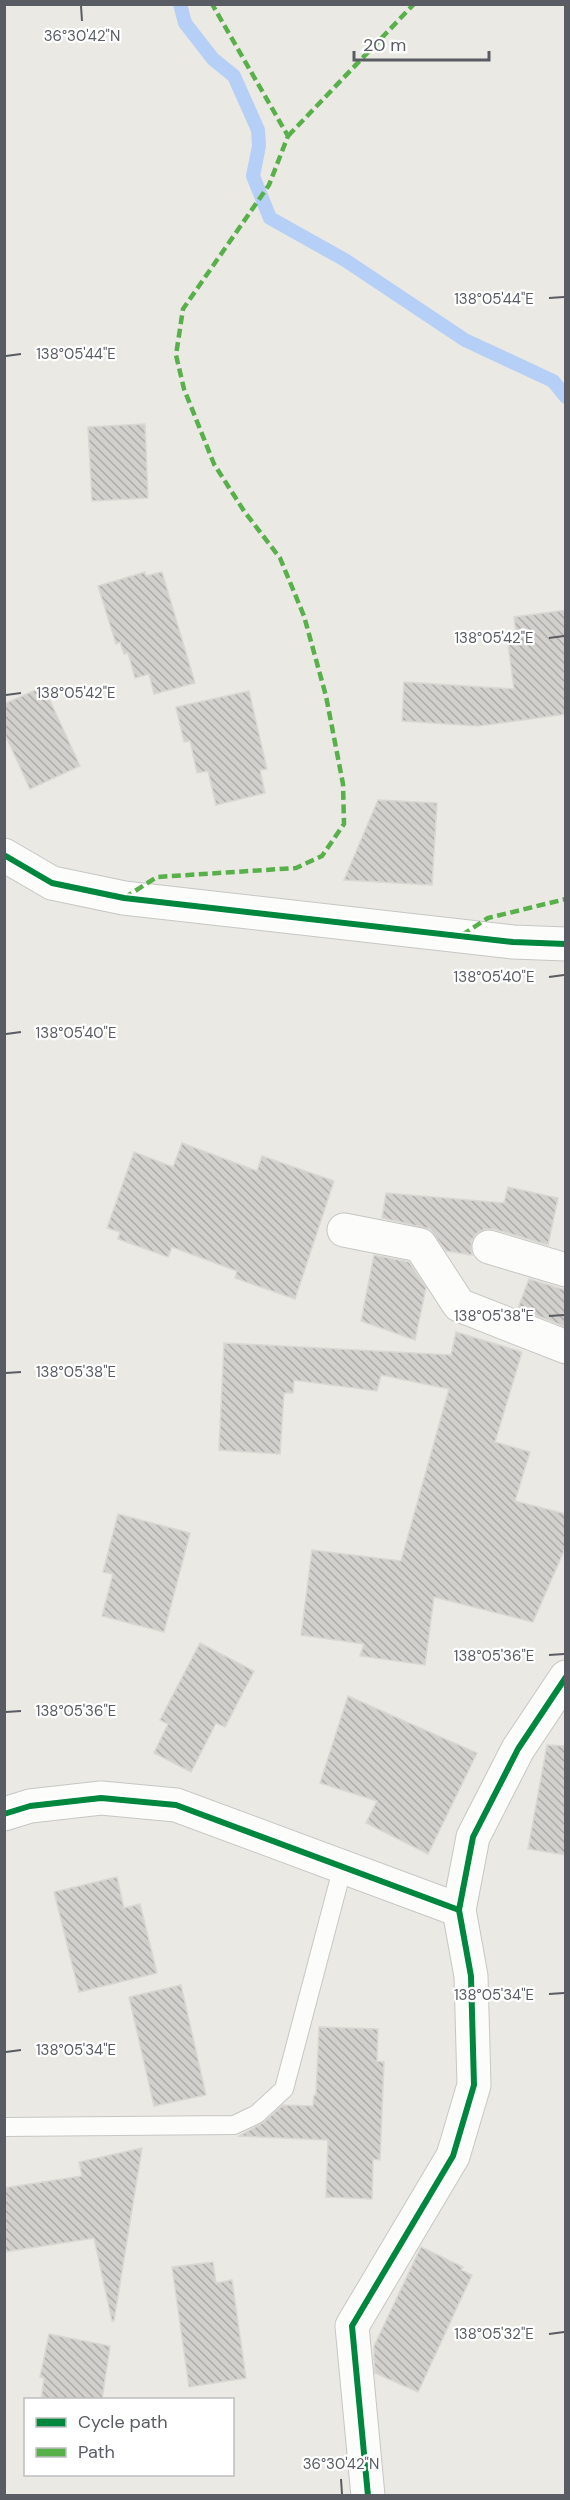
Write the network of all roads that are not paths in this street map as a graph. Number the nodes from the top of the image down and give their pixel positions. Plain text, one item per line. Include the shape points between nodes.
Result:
1 (4, 855) edge
2 (566, 944) edge
3 (344, 1230) dead end
4 (489, 1247) dead end
5 (566, 1270) edge
6 (566, 1347) edge
7 (566, 1677) edge
8 (4, 1814) edge
9 (343, 1866) junction
10 (459, 1910) junction
11 (4, 2127) edge
12 (368, 2496) edge

1 - 2 street via 52,884 124,898 513,942
3 - 6 street via 420,1245 459,1305
4 - 5 street
7 - 10 street via 518,1749 473,1838
8 - 9 street via 30,1806 101,1798 176,1805
9 - 10 street
9 - 11 lane via 284,2089 258,2114 234,2125
10 - 12 street via 471,1976 474,2085 453,2156 352,2326

